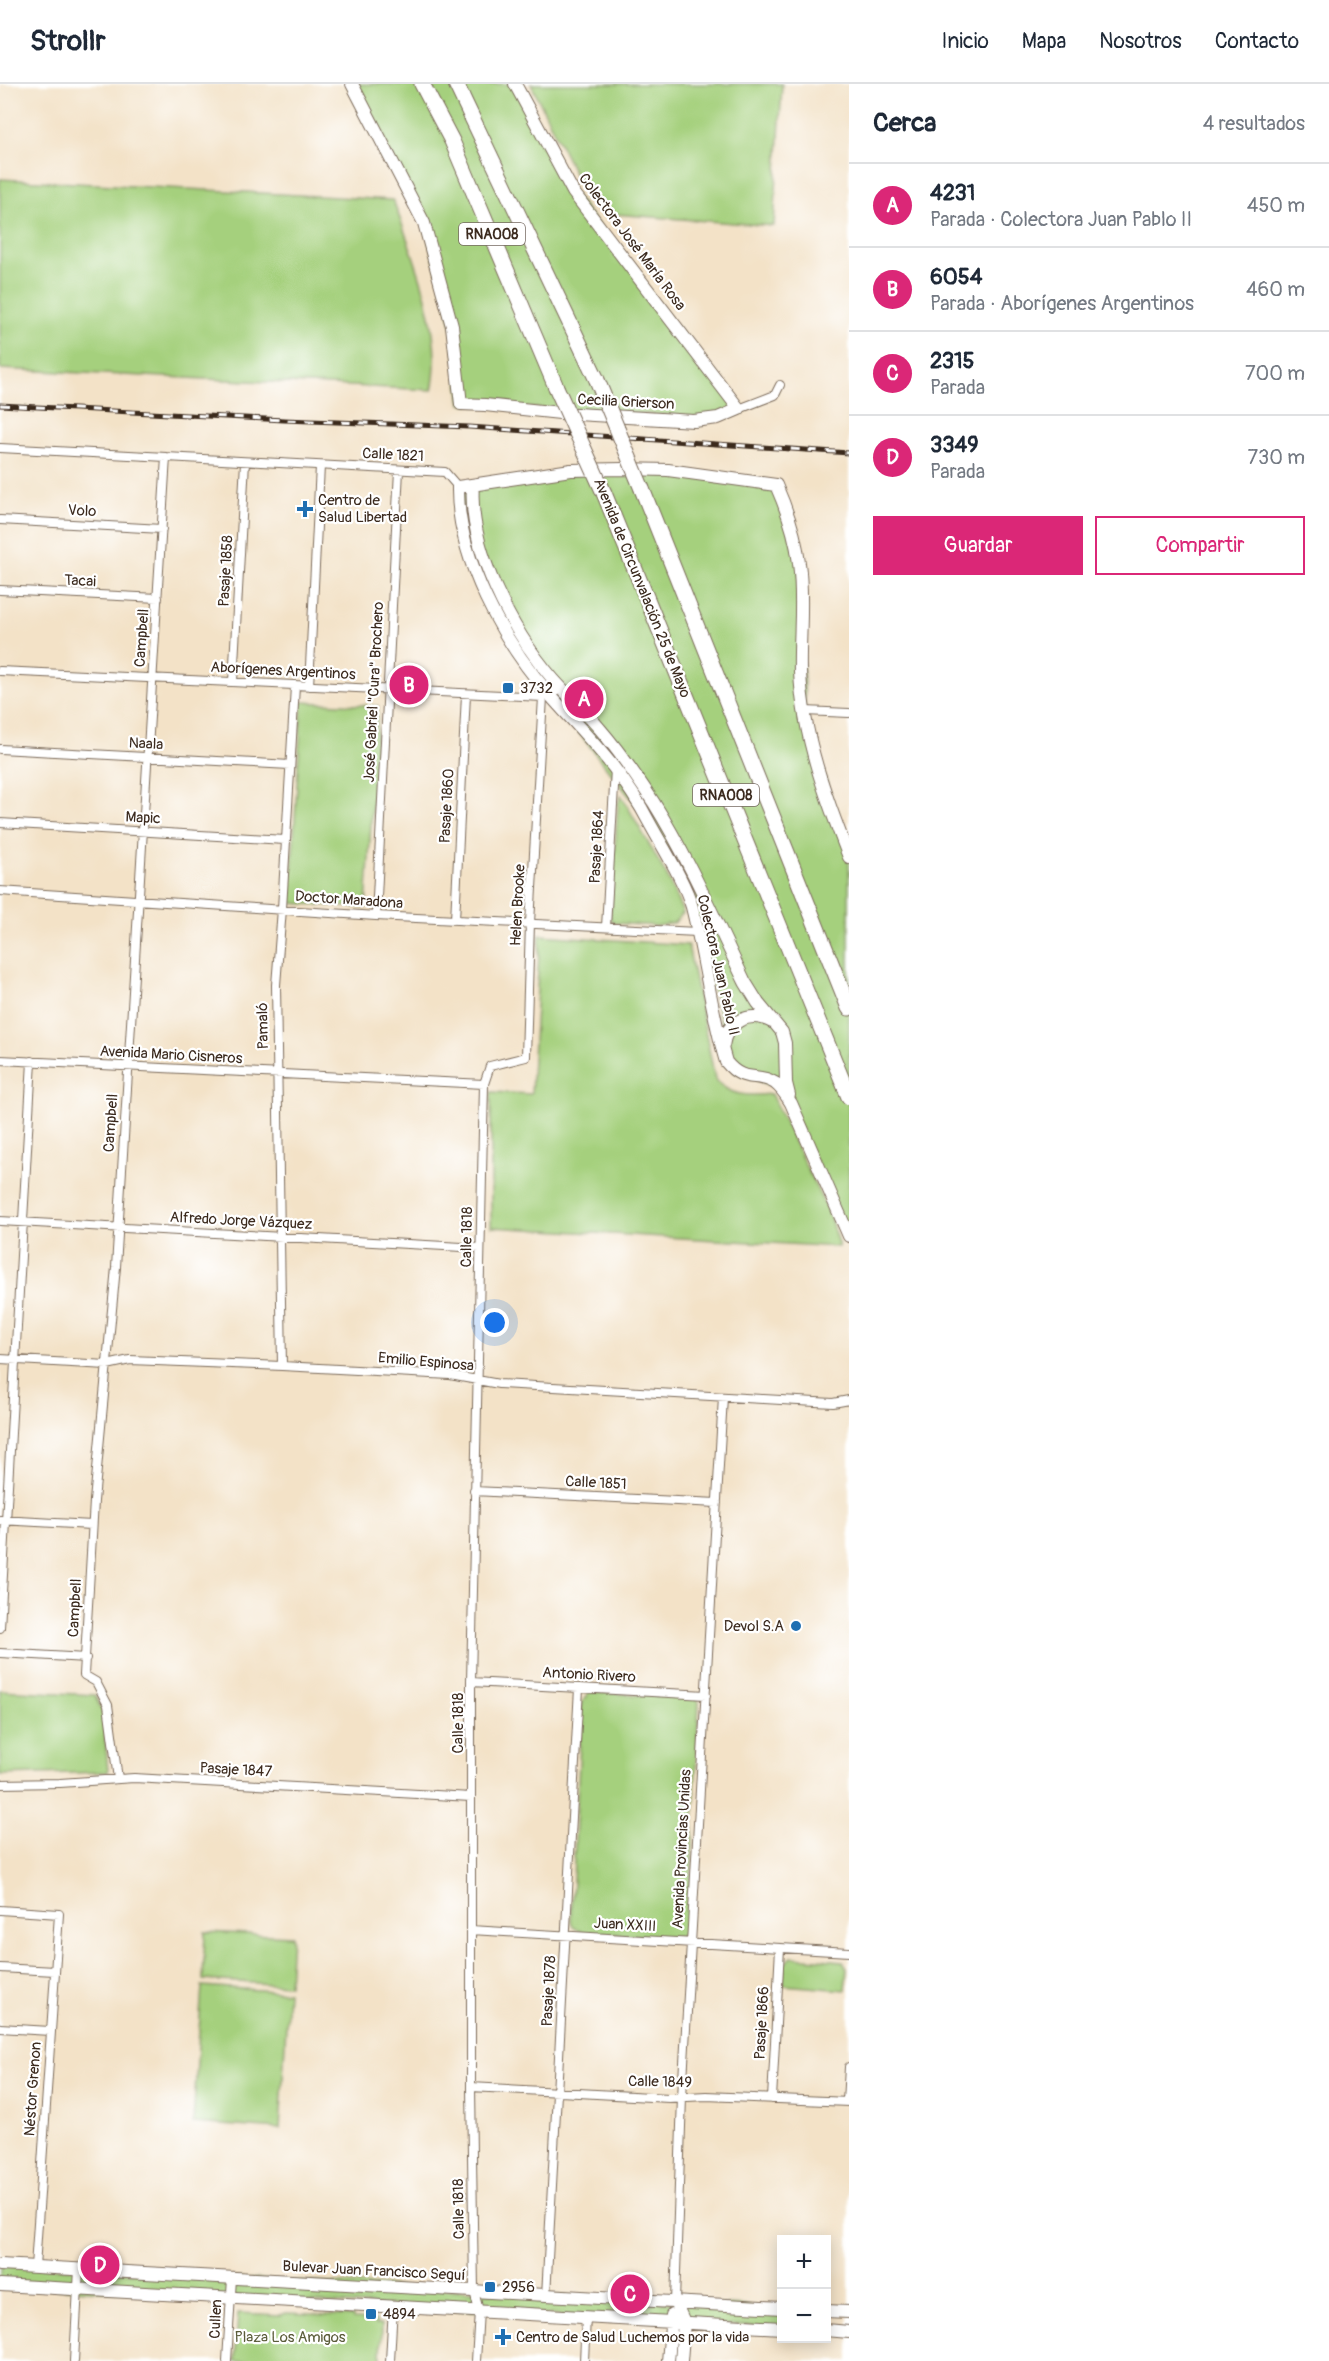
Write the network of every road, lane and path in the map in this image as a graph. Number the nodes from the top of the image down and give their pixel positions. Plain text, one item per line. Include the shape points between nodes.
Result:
1 (352, 84) edge
2 (422, 84) edge
3 (456, 84) edge
4 (515, 84) edge
5 (780, 385) dead end
6 (739, 410) junction
7 (0, 448) edge
8 (166, 457) junction
9 (245, 462) junction
10 (320, 466) junction
11 (399, 470) junction
12 (473, 485) junction
13 (458, 487) junction
14 (0, 520) edge
15 (162, 529) junction
16 (0, 590) edge
17 (158, 598) junction
18 (0, 671) edge
19 (153, 679) junction
20 (233, 682) junction
21 (295, 686) junction
22 (309, 686) junction
23 (562, 689) junction
24 (387, 690) junction
25 (466, 694) junction
26 (546, 696) junction
27 (805, 711) junction
28 (849, 713) edge
29 (0, 749) edge
30 (148, 757) junction
31 (290, 765) junction
32 (615, 769) junction
33 (0, 823) edge
34 (143, 832) junction
35 (285, 840) junction
36 (849, 857) edge
37 (0, 891) edge
38 (140, 900) junction
39 (282, 909) junction
40 (376, 916) junction
41 (455, 920) junction
42 (530, 923) junction
43 (606, 927) junction
44 (697, 932) junction
45 (849, 1008) edge
46 (774, 1023) junction
47 (723, 1050) junction
48 (785, 1054) junction
49 (0, 1060) edge
50 (32, 1061) junction
51 (129, 1066) junction
52 (277, 1074) junction
53 (758, 1079) junction
54 (484, 1084) junction
55 (849, 1097) edge
56 (790, 1102) junction
57 (0, 1221) edge
58 (23, 1222) junction
59 (118, 1228) junction
60 (849, 1236) edge
61 (280, 1237) junction
62 (480, 1248) junction
63 (0, 1359) edge
64 (15, 1360) junction
65 (107, 1365) junction
66 (282, 1366) junction
67 (477, 1380) junction
68 (723, 1397) junction
69 (849, 1400) edge
70 (474, 1491) junction
71 (717, 1503) junction
72 (3, 1520) edge
73 (92, 1525) junction
74 (0, 1628) edge
75 (0, 1653) edge
76 (86, 1658) junction
77 (471, 1682) junction
78 (579, 1688) junction
79 (706, 1695) junction
80 (118, 1779) junction
81 (0, 1784) edge
82 (471, 1797) junction
83 (0, 1910) edge
84 (471, 1930) junction
85 (566, 1935) junction
86 (692, 1943) junction
87 (780, 1948) junction
88 (849, 1952) edge
89 (0, 1968) edge
90 (55, 1971) junction
91 (0, 2028) edge
92 (50, 2031) junction
93 (849, 2067) edge
94 (471, 2087) junction
95 (557, 2092) junction
96 (682, 2097) junction
97 (772, 2099) junction
98 (848, 2102) edge
99 (0, 2265) edge
100 (35, 2267) junction
101 (79, 2269) junction
102 (232, 2278) junction
103 (0, 2285) edge
104 (78, 2289) junction
105 (474, 2291) junction
106 (546, 2295) junction
107 (231, 2297) junction
108 (675, 2302) junction
109 (393, 2306) junction
110 (777, 2308) edge
111 (479, 2311) junction
112 (831, 2311) edge
113 (849, 2312) edge
114 (586, 2317) junction
115 (670, 2322) junction
116 (684, 2322) junction
117 (777, 2328) edge
118 (831, 2330) edge
119 (849, 2332) edge
120 (74, 2361) edge
121 (227, 2361) edge
122 (390, 2361) edge
123 (476, 2361) edge
124 (584, 2361) edge
125 (668, 2361) edge
126 (681, 2361) edge

1 - 6 main road, Cecilia Grierson via 424,223 452,326 460,404 694,421
2 - 55 highway, Avenida de Circunvalación 25 de Mayo / RNA008, bridge via 452,141 604,493
3 - 45 highway, RNA008, bridge via 597,380
4 - 6 main road, Colectora José María Rosa via 573,192
5 - 6 street, Cecilia Grierson via 775,395
7 - 8 street, Calle 1821
8 - 9 street, Calle 1821
8 - 15 street, Campbell
9 - 10 street, Calle 1821
9 - 20 street, Pasaje 1858
10 - 11 street, Calle 1821
10 - 22 street
11 - 13 street, Calle 1821 via 445,472
11 - 24 street, José Gabriel "Cura" Brochero
12 - 13 main road
12 - 23 main road, Colectora Juan Pablo II via 471,506 476,534 503,600 536,656
12 - 27 main road via 571,470 622,469 668,470 776,485 790,518 799,562 800,673
13 - 26 main road, Colectora Juan Pablo II via 463,533 483,591
14 - 15 street, Volo
15 - 17 street, Campbell
16 - 17 street, Tacai
17 - 19 street, Campbell
18 - 19 street, Aborígenes Argentinos
19 - 20 street, Aborígenes Argentinos
19 - 30 street, Campbell
20 - 21 street, Aborígenes Argentinos
21 - 22 street, Aborígenes Argentinos
21 - 31 street, Pamaló
22 - 24 street, Aborígenes Argentinos
23 - 26 street, Aborígenes Argentinos
23 - 46 main road, Colectora Juan Pablo II via 600,728 655,804 745,981
24 - 25 street, Aborígenes Argentinos
24 - 40 street, José Gabriel "Cura" Brochero
25 - 26 street, Aborígenes Argentinos
25 - 41 street, Pasaje 1860
26 - 32 main road, Colectora Juan Pablo II via 592,739
26 - 42 street, Helen Brooke
27 - 28 street
27 - 36 main road via 820,778
29 - 30 street, Naala
30 - 31 street, Naala
30 - 34 street, Campbell
31 - 35 street, Pamaló
32 - 43 street, Pasaje 1864
32 - 44 main road, Colectora Juan Pablo II via 677,876 691,905
33 - 34 street, Mapic
34 - 35 street, Mapic
34 - 38 street, Campbell
35 - 39 street, Pamaló
37 - 38 street, Doctor Maradona
38 - 39 street, Doctor Maradona
38 - 51 street, Campbell
39 - 40 street, Doctor Maradona
39 - 52 street, Pamaló via 276,985
40 - 41 street, Doctor Maradona
41 - 42 street, Doctor Maradona
42 - 43 street, Doctor Maradona
42 - 54 street, Helen Brooke via 526,1057 490,1066
43 - 44 street, Doctor Maradona
44 - 47 main road, Colectora Juan Pablo II
46 - 47 main road, Colectora Juan Pablo II via 751,1016 740,1020 730,1027
46 - 48 main road, Colectora Juan Pablo II via 782,1032
47 - 53 main road, Colectora Juan Pablo II via 734,1072
48 - 53 main road via 775,1071
48 - 56 main road, Colectora Juan Pablo II
49 - 50 street, Avenida Mario Cisneros
50 - 51 street, Avenida Mario Cisneros
50 - 58 street
51 - 52 street, Avenida Mario Cisneros
51 - 59 street, Campbell
52 - 54 street, Avenida Mario Cisneros
52 - 61 street, Pamaló
53 - 56 main road, Colectora Juan Pablo II via 775,1083
54 - 62 street, Calle 1818
56 - 60 main road, Colectora Juan Pablo II
57 - 58 street, Alfredo Jorge Vázquez
58 - 59 street, Alfredo Jorge Vázquez
58 - 64 street
59 - 61 street, Alfredo Jorge Vázquez
59 - 65 street, Campbell
61 - 62 street, Alfredo Jorge Vázquez
61 - 66 street, Pamaló
62 - 67 street, Calle 1818
63 - 64 street, Emilio Espinosa
64 - 65 street, Emilio Espinosa
64 - 72 street
65 - 66 street, Emilio Espinosa via 130,1360
65 - 73 street, Campbell
66 - 67 street, Emilio Espinosa via 450,1375
67 - 68 street, Emilio Espinosa
67 - 70 street, Calle 1818
68 - 69 street, Emilio Espinosa via 833,1403
68 - 71 street, Avenida Provincias Unidas
70 - 71 street, Calle 1851
70 - 77 street, Calle 1818
71 - 79 street, Avenida Provincias Unidas
72 - 73 street
72 - 74 street
73 - 76 street, Campbell
75 - 76 street
76 - 80 street, Campbell via 84,1675 96,1682 108,1705
77 - 78 street, Antonio Rivero
77 - 82 street, Calle 1818
78 - 79 street, Antonio Rivero
78 - 85 street, Pasaje 1878
79 - 86 street, Avenida Provincias Unidas
80 - 81 street, Pasaje 1847
80 - 82 street, Pasaje 1847
82 - 84 street, Calle 1818
83 - 90 street, Néstor Grenon via 59,1914
84 - 85 street, Juan XXIII
84 - 94 street, Calle 1818
85 - 86 street, Juan XXIII
85 - 95 street, Pasaje 1878
86 - 87 street, Juan XXIII
86 - 96 street, Avenida Provincias Unidas
87 - 88 street, Juan XXIII
87 - 97 street, Pasaje 1866
89 - 90 street
90 - 92 street, Néstor Grenon
91 - 92 street
92 - 100 street, Néstor Grenon
93 - 98 street
94 - 95 street, Calle 1849
94 - 105 street, Calle 1818
95 - 96 street, Calle 1849
95 - 106 street, Pasaje 1878
96 - 97 street, Calle 1849
96 - 108 street, Avenida Provincias Unidas
97 - 98 street, Calle 1849
99 - 100 main road, Bulevar Juan Francisco Seguí
100 - 101 main road, Bulevar Juan Francisco Seguí
101 - 102 main road, Bulevar Juan Francisco Seguí
101 - 104 street
102 - 105 main road, Bulevar Juan Francisco Seguí
102 - 107 street, Cullen
103 - 104 main road
104 - 107 main road
104 - 120 street
105 - 106 main road, Bulevar Juan Francisco Seguí
105 - 111 street, Calle 1818
106 - 108 main road, Bulevar Juan Francisco Seguí
107 - 109 main road
107 - 121 street, Cullen
108 - 110 main road, Bulevar Juan Francisco Seguí
108 - 115 main road, Avenida Provincias Unidas
108 - 116 main road, Avenida Provincias Unidas
109 - 111 main road
109 - 122 street
111 - 114 main road
111 - 123 street, Calle 1818
112 - 113 main road
114 - 115 main road
114 - 124 street
115 - 116 main road
115 - 125 main road, Avenida Provincias Unidas
116 - 117 main road
116 - 126 main road, Avenida Provincias Unidas
118 - 119 main road

